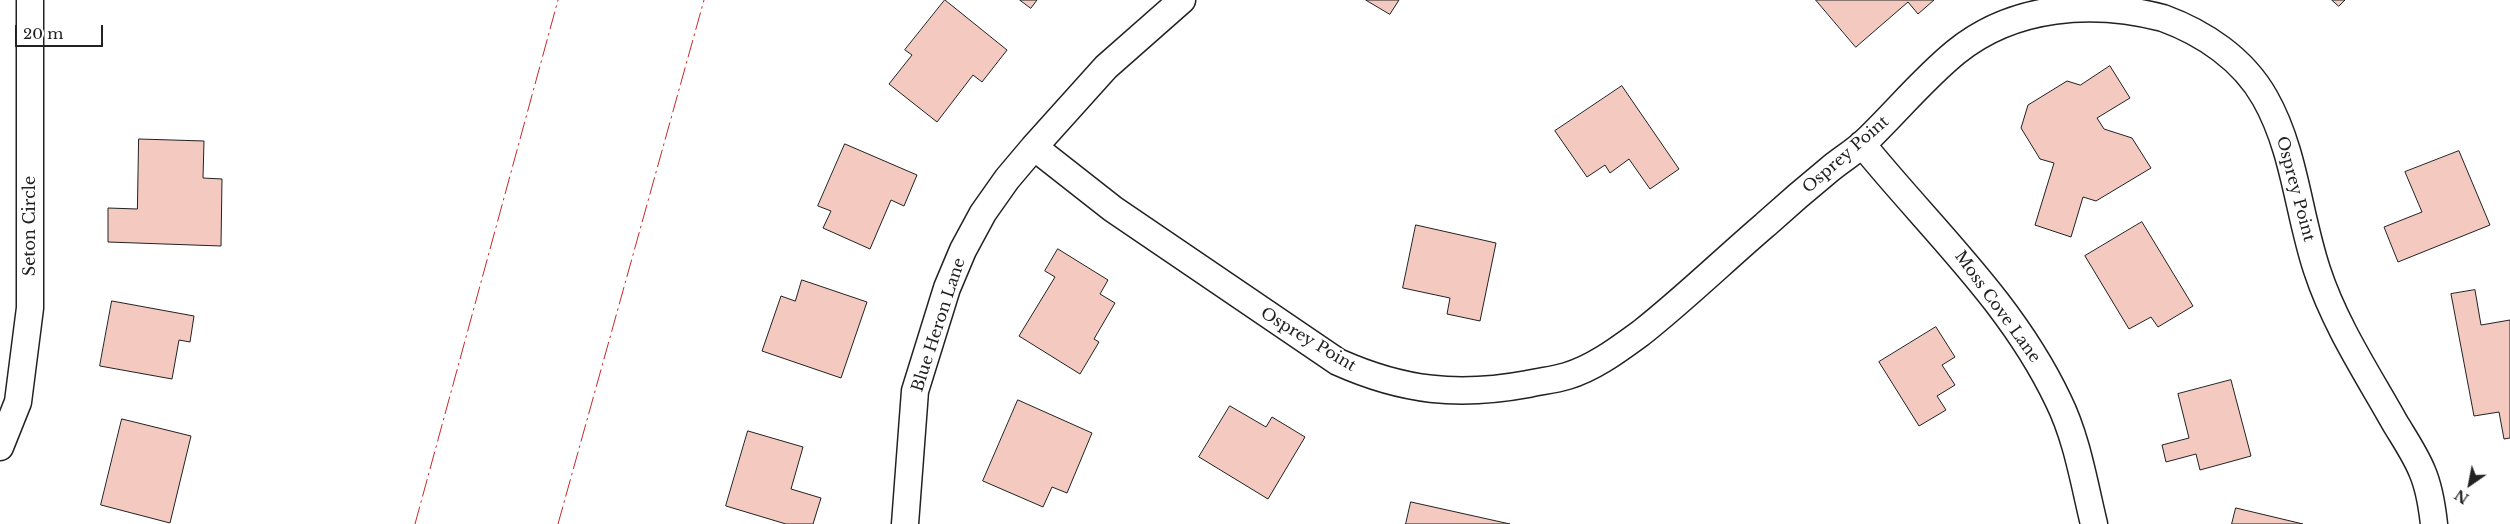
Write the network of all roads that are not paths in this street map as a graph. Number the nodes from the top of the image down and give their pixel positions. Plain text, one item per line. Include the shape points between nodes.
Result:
1 (30, 0) edge
2 (1182, 0) edge
3 (1862, 144) junction
4 (1034, 146) junction
5 (0, 447) edge
6 (905, 524) edge
7 (2094, 524) edge
8 (2434, 524) edge

1 - 5 street, Seton Circle via 30,308 18,402
2 - 4 street, Blue Heron Lane via 1106,67
3 - 4 street, Osprey Point via 1760,229 1682,301 1614,353 1569,376 1504,388 1458,392 1400,384 1338,362 1113,209
3 - 7 street, Moss Cove Lane via 1983,283 2044,373 2059,402 2076,452
3 - 8 street, Osprey Point via 1954,53 1996,26 2032,11 2084,4 2122,6 2181,24 2206,38 2247,72 2276,117 2297,183 2317,270 2356,357 2422,470
4 - 6 street, Blue Heron Lane via 983,213 947,288 915,391

